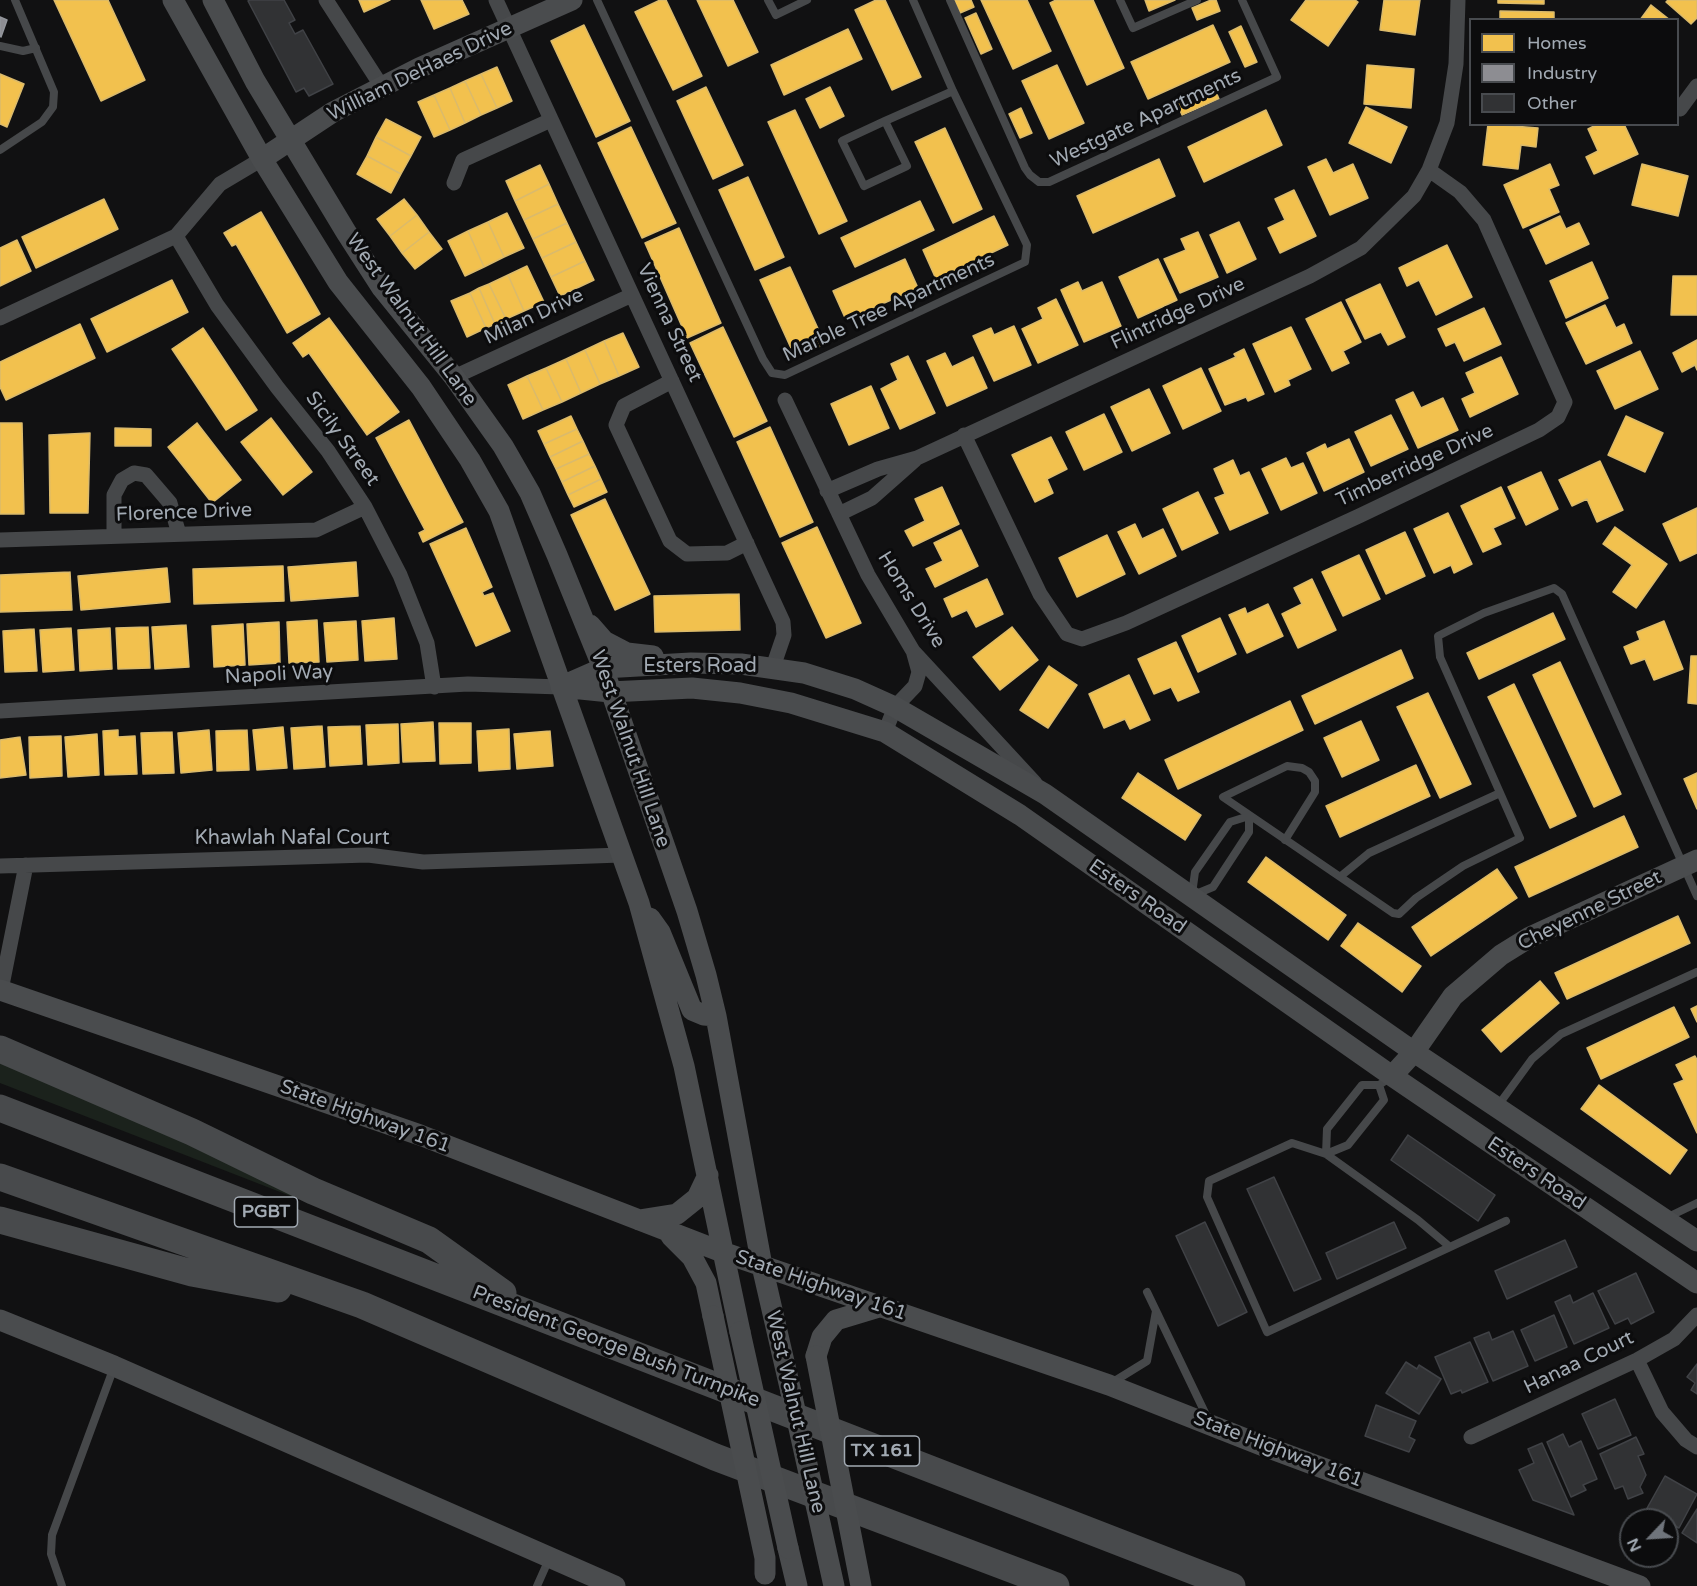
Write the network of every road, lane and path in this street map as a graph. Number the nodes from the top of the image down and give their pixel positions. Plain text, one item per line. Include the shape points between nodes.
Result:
1 (15, 0) edge
2 (173, 0) edge
3 (213, 0) edge
4 (326, 0) edge
5 (496, 0) edge
6 (572, 0) edge
7 (597, 0) edge
8 (768, 0) edge
9 (807, 0) edge
10 (913, 0) edge
11 (950, 0) edge
12 (1120, 0) edge
13 (1197, 0) edge
14 (1242, 0) edge
15 (1458, 0) edge
16 (509, 28) junction
17 (0, 46) edge
18 (36, 48) junction
19 (1697, 86) edge
20 (382, 87) junction
21 (953, 91) junction
22 (1680, 109) dead end
23 (551, 120) junction
24 (885, 121) junction
25 (292, 141) junction
26 (0, 150) edge
27 (262, 159) junction
28 (1429, 170) junction
29 (454, 183) dead end
30 (176, 236) junction
31 (632, 295) junction
32 (0, 318) edge
33 (454, 377) junction
34 (672, 381) junction
35 (785, 400) dead end
36 (964, 435) junction
37 (917, 458) junction
38 (827, 491) junction
39 (365, 507) junction
40 (839, 514) junction
41 (179, 534) junction
42 (114, 536) junction
43 (0, 540) edge
44 (747, 543) junction
45 (582, 616) junction
46 (913, 651) junction
47 (725, 664) junction
48 (773, 667) junction
49 (603, 668) junction
50 (434, 687) junction
51 (561, 687) junction
52 (610, 692) junction
53 (895, 707) junction
54 (0, 711) edge
55 (885, 732) junction
56 (1500, 793) junction
57 (1045, 794) junction
58 (1249, 816) junction
59 (1285, 840) junction
60 (621, 855) junction
61 (1690, 863) edge
62 (26, 865) junction
63 (0, 866) edge
64 (1341, 876) junction
65 (1191, 896) junction
66 (1697, 896) edge
67 (639, 903) junction
68 (1174, 922) junction
69 (1697, 972) edge
70 (0, 990) edge
71 (716, 1016) junction
72 (0, 1048) edge
73 (1414, 1052) junction
74 (1386, 1080) junction
75 (1497, 1107) junction
76 (0, 1108) edge
77 (1326, 1154) junction
78 (708, 1175) junction
79 (0, 1177) edge
80 (1697, 1203) edge
81 (1664, 1219) junction
82 (0, 1220) edge
83 (638, 1220) junction
84 (1506, 1221) dead end
85 (667, 1231) junction
86 (1697, 1241) edge
87 (1450, 1247) junction
88 (722, 1252) junction
89 (762, 1266) junction
90 (1697, 1283) edge
91 (1147, 1292) dead end
92 (362, 1305) junction
93 (879, 1307) junction
94 (1156, 1310) junction
95 (533, 1315) junction
96 (1697, 1315) edge
97 (0, 1320) edge
98 (1637, 1360) junction
99 (114, 1366) junction
100 (1109, 1385) junction
101 (1209, 1423) junction
102 (1471, 1437) dead end
103 (1697, 1447) edge
104 (549, 1559) junction
105 (763, 1580) edge
106 (62, 1586) edge
107 (537, 1586) edge
108 (615, 1586) edge
109 (797, 1586) edge
110 (834, 1586) edge
111 (861, 1586) edge
112 (1056, 1586) edge
113 (1232, 1586) edge
114 (1640, 1586) edge

1 - 18 lane
2 - 27 main road, West Walnut Hill Lane
3 - 25 main road, West Walnut Hill Lane
4 - 20 street
5 - 16 street, Vienna Street
6 - 16 main road, William DeHaes Drive
7 - 21 lane, Marble Tree Apartments via 763,359 772,373 778,375 1025,262 1027,245
8 - 9 lane via 776,15
10 - 21 lane, Marble Tree Apartments
11 - 14 lane, Westgate Apartments via 1025,168 1039,182 1049,182 1277,77
12 - 13 lane via 1133,28
15 - 28 street via 1456,64 1447,123
16 - 20 main road, William DeHaes Drive
16 - 23 street, Vienna Street
17 - 18 lane via 23,51
18 - 26 lane via 54,92 53,106 42,122
19 - 22 street
20 - 25 main road, William DeHaes Drive via 333,112
21 - 24 lane
23 - 29 street via 463,160
23 - 31 street, Vienna Street
24 - 24 lane via 842,141 864,186 907,166
25 - 27 main road, William DeHaes Drive
25 - 33 main road, West Walnut Hill Lane via 382,288
27 - 30 street, William DeHaes Drive via 220,184
27 - 51 main road, West Walnut Hill Lane via 338,282 421,387 470,460 493,501
28 - 36 street, Flintridge Drive via 1414,196 1350,254
28 - 36 street, Timberridge Drive via 1460,192 1484,220 1565,402 1558,417 1539,430 1126,623 1082,639 1067,634 1040,594
30 - 32 street, William DeHaes Drive
30 - 39 street, Sicily Street via 217,304 328,451
31 - 33 street, Milan Drive
31 - 34 street, Vienna Street
33 - 45 main road, West Walnut Hill Lane via 503,446 530,493
34 - 44 street, Vienna Street
34 - 44 street via 624,406 616,424 670,541 687,554 727,553
35 - 38 street, Homs Drive
36 - 37 street, Flintridge Drive
37 - 38 street, Flintridge Drive via 878,469
37 - 40 street, Flintridge Drive via 872,498
38 - 40 street, Homs Drive
39 - 41 street, Florence Drive via 316,530
39 - 50 street, Sicily Street via 400,575 427,643
40 - 46 street, Homs Drive via 868,575
41 - 42 street, Florence Drive
41 - 42 street via 170,503 146,475 134,473 122,480 114,495
42 - 43 street, Florence Drive
44 - 48 street, Vienna Street via 783,622 784,635
45 - 47 main road via 604,640 627,653
45 - 49 main road, West Walnut Hill Lane
46 - 53 street via 919,672 915,686
46 - 57 street, Homs Drive
47 - 48 main road, Esters Road
47 - 49 main road, Esters Road
48 - 53 main road, Esters Road via 855,689
49 - 51 main road, Esters Road
49 - 52 main road, West Walnut Hill Lane
50 - 51 street, Napoli Way
50 - 54 street, Napoli Way
51 - 52 main road, Esters Road
51 - 60 main road, West Walnut Hill Lane
52 - 55 main road, Esters Road via 692,688 740,693 791,703
52 - 71 main road, West Walnut Hill Lane via 687,911
53 - 55 street
53 - 57 main road, Esters Road
55 - 68 main road, Esters Road via 1020,815
56 - 61 lane via 1440,657 1437,636 1554,588 1562,594
56 - 64 lane via 1369,853
56 - 64 lane via 1520,838 1463,866 1399,914
57 - 65 main road, Esters Road
58 - 59 lane
58 - 59 lane via 1222,797 1287,765 1310,772 1315,792
58 - 65 lane via 1230,822 1196,872
58 - 65 lane via 1249,832 1213,887
59 - 64 lane
60 - 62 street, Khawlah Nafal Court via 423,862 368,855
60 - 67 main road, West Walnut Hill Lane
61 - 66 lane
61 - 73 main road, Cheyenne Street via 1530,937 1501,955 1453,996
62 - 63 street, Khawlah Nafal Court
62 - 70 street
65 - 68 main road
65 - 73 main road, Esters Road
67 - 71 main road via 660,932 692,1010
67 - 78 main road, West Walnut Hill Lane via 684,1066
68 - 74 main road, Esters Road
69 - 75 lane via 1561,1034 1532,1059
70 - 83 main road, State Highway 161 via 420,1135
71 - 89 main road, West Walnut Hill Lane
72 - 95 highway via 429,1240
73 - 74 main road, Cheyenne Street
73 - 75 main road, Esters Road
74 - 77 lane via 1384,1100 1348,1145
74 - 77 lane via 1362,1085 1327,1129
74 - 90 main road, Esters Road
75 - 81 main road, Esters Road
76 - 95 highway, President George Bush Turnpike / PGBT
77 - 87 lane
77 - 87 lane via 1292,1143 1209,1181 1207,1197 1267,1332
78 - 83 main road via 697,1198 677,1214
78 - 88 main road, West Walnut Hill Lane
79 - 92 highway
80 - 81 lane
81 - 86 main road, Esters Road
82 - 92 highway via 192,1273
83 - 85 main road, State Highway 161
84 - 87 lane
85 - 88 main road, State Highway 161
85 - 105 main road, bridge via 692,1257 706,1283 765,1558
88 - 89 main road, State Highway 161
88 - 109 main road, West Walnut Hill Lane, bridge
89 - 93 main road, State Highway 161
89 - 110 main road, West Walnut Hill Lane, bridge
91 - 94 lane
92 - 112 highway via 715,1456
93 - 100 main road, State Highway 161
93 - 111 main road, bridge via 836,1320 822,1336 816,1356
94 - 100 lane via 1147,1360
94 - 101 lane
95 - 113 highway, President George Bush Turnpike / TX 161
96 - 98 street, Hanaa Court via 1674,1340
97 - 99 main road
98 - 102 street, Hanaa Court
98 - 103 street via 1662,1413
99 - 104 main road
99 - 106 lane via 52,1535 51,1554
100 - 101 main road, State Highway 161
101 - 114 main road, State Highway 161
104 - 107 lane
104 - 108 main road

